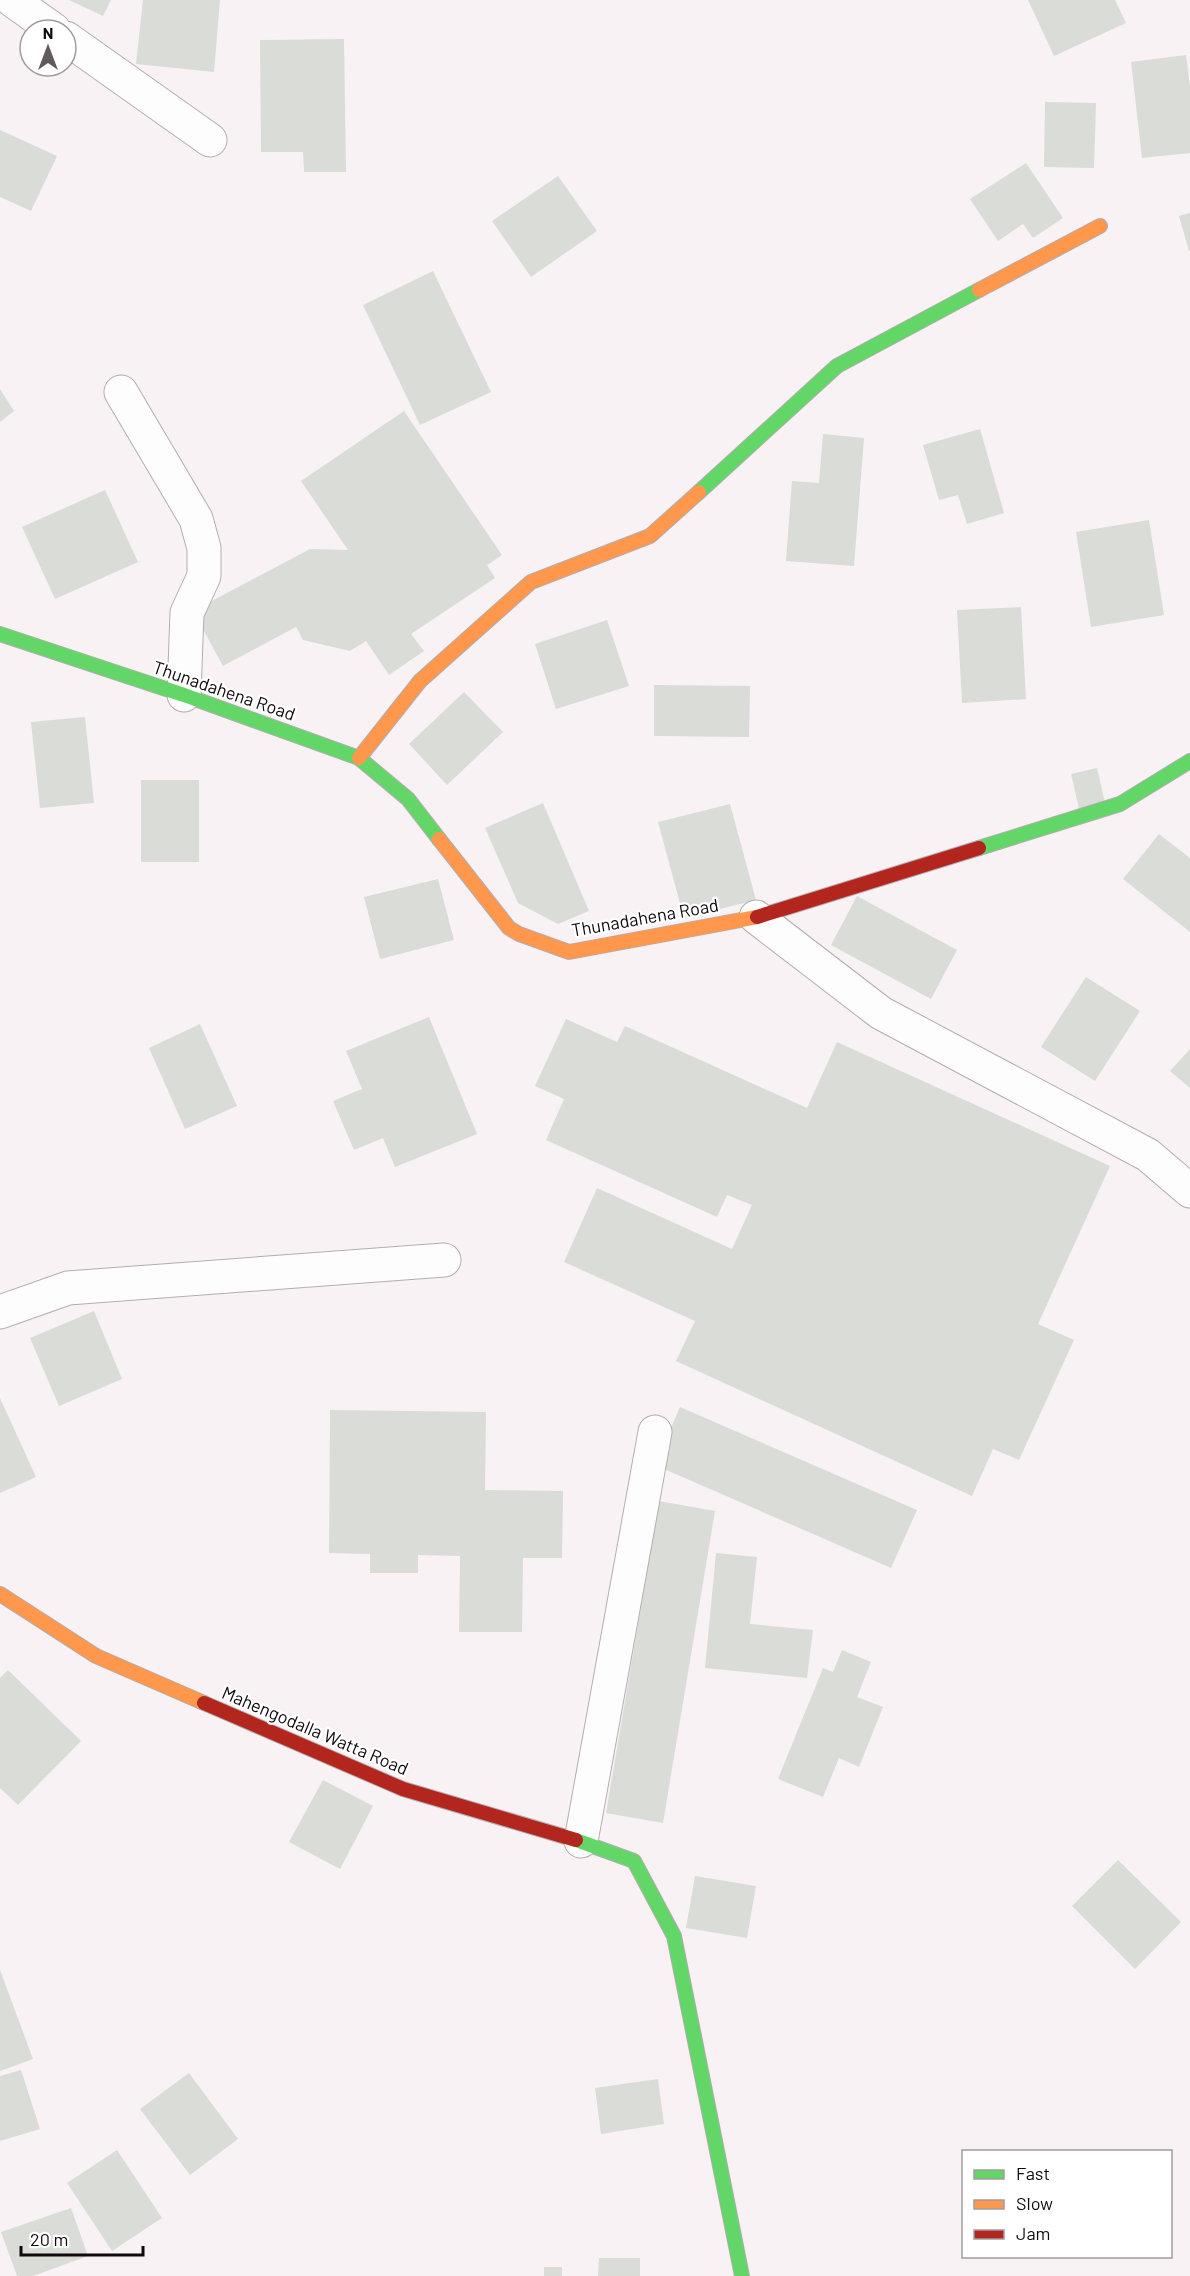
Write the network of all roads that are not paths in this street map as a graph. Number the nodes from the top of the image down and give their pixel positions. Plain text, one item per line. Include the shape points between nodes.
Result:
1 (12, 0) edge
2 (37, 18) edge
3 (78, 46) edge
4 (210, 140) dead end
5 (1100, 226) dead end
6 (121, 392) dead end
7 (0, 634) edge
8 (184, 695) junction
9 (359, 758) junction
10 (1190, 761) edge
11 (756, 917) junction
12 (1190, 1191) edge
13 (444, 1260) dead end
14 (0, 1312) edge
15 (655, 1432) dead end
16 (0, 1594) edge
17 (581, 1841) junction
18 (742, 2276) edge

1 - 2 street
3 - 4 street
5 - 9 street via 837,366 650,536 531,582 420,681
6 - 8 street via 196,519 204,548 204,576 187,613
7 - 8 street, Thunadahena Road
8 - 9 street, Thunadahena Road
9 - 11 street, Thunadahena Road via 408,799 509,928 519,934 569,952
10 - 11 street, Thunadahena Road via 1120,804
11 - 12 street via 881,1013 1148,1155
13 - 14 street via 68,1288
15 - 17 street
16 - 17 street, Mahengodalla Watta Road via 96,1656 404,1789
17 - 18 street, Mahengodalla Watta Road via 633,1861 674,1936

